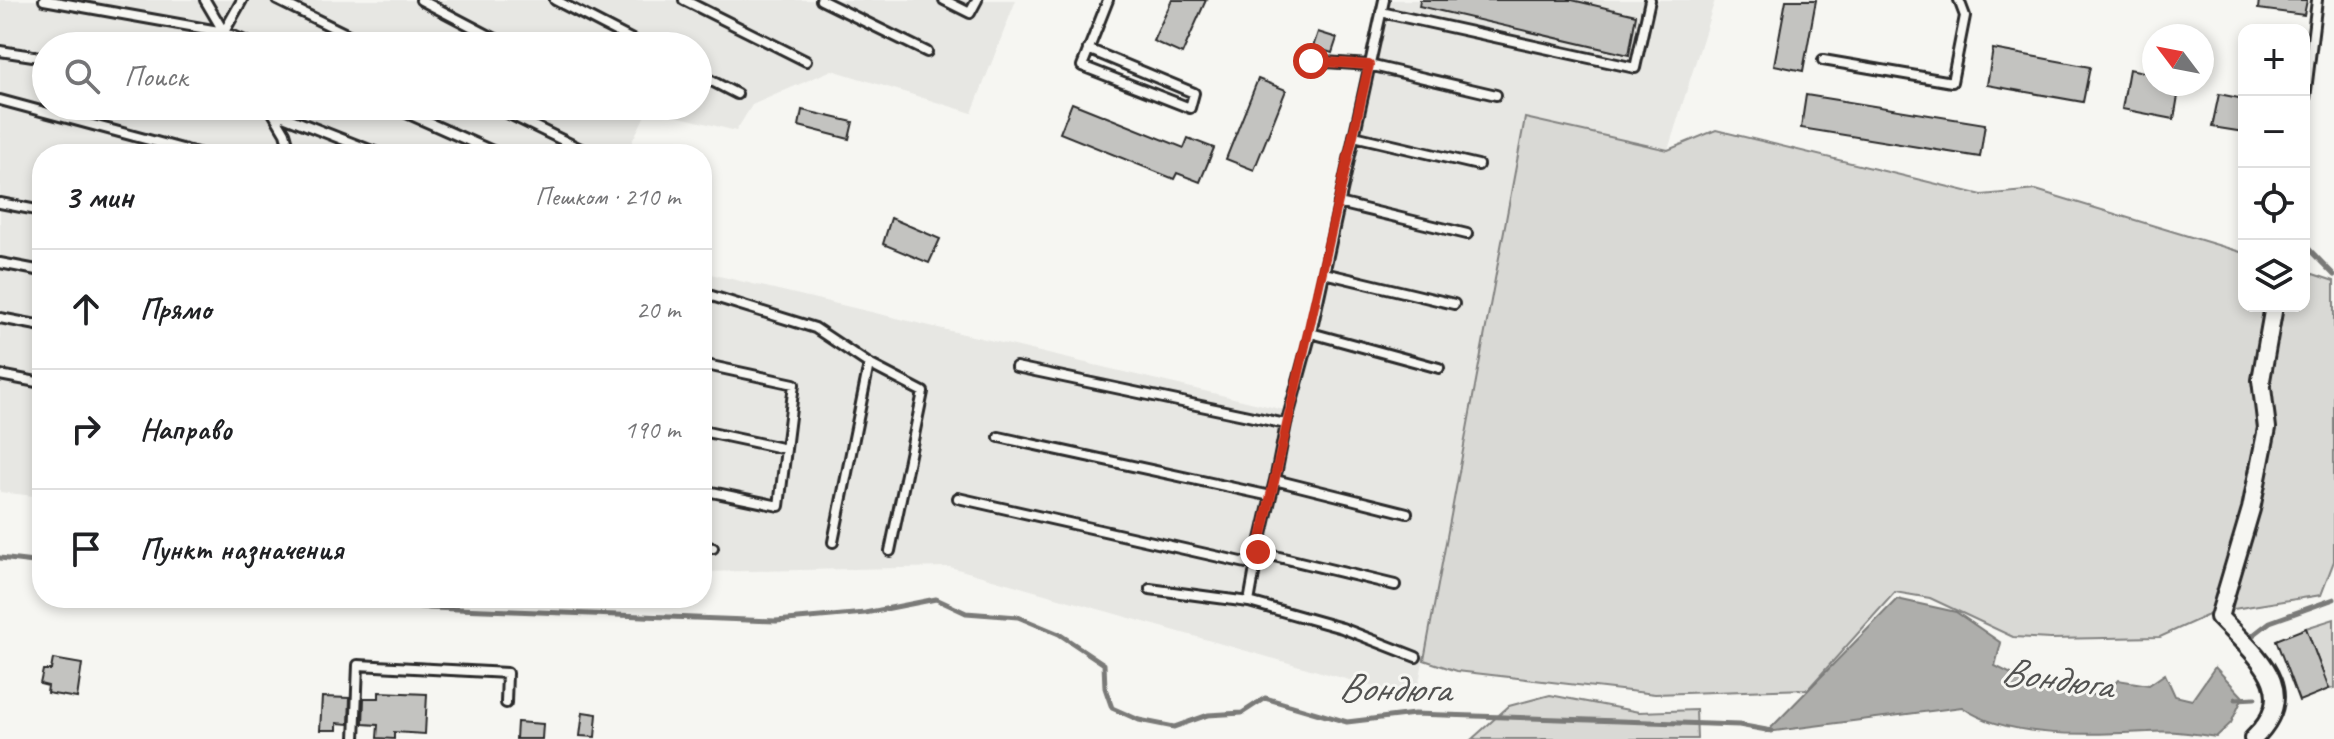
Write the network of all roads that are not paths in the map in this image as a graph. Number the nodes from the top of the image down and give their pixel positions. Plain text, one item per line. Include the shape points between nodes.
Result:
1 (44, 0) edge
2 (205, 0) edge
3 (242, 0) edge
4 (277, 0) edge
5 (421, 0) edge
6 (555, 0) edge
7 (684, 0) edge
8 (821, 0) edge
9 (944, 0) edge
10 (977, 0) edge
11 (1108, 0) edge
12 (1384, 0) edge
13 (1959, 0) edge
14 (2317, 0) edge
15 (1647, 1) edge
16 (1381, 12) junction
17 (224, 32) junction
18 (342, 32) edge
19 (482, 32) edge
20 (617, 32) edge
21 (1088, 49) junction
22 (0, 51) edge
23 (927, 52) dead end
24 (32, 56) edge
25 (1823, 60) dead end
26 (806, 61) dead end
27 (1311, 61) dead end
28 (1369, 65) junction
29 (712, 81) edge
30 (737, 94) dead end
31 (1496, 95) dead end
32 (2305, 96) edge
33 (0, 100) edge
34 (32, 109) edge
35 (74, 120) edge
36 (277, 120) edge
37 (298, 120) edge
38 (422, 120) edge
39 (522, 120) edge
40 (1354, 136) junction
41 (164, 144) edge
42 (288, 144) edge
43 (356, 144) edge
44 (476, 144) edge
45 (571, 144) edge
46 (1478, 165) dead end
47 (0, 203) edge
48 (1339, 203) junction
49 (32, 209) edge
50 (1467, 234) dead end
51 (0, 263) edge
52 (32, 269) edge
53 (1324, 273) junction
54 (712, 296) edge
55 (1454, 304) dead end
56 (2273, 312) edge
57 (0, 318) edge
58 (32, 324) edge
59 (1311, 333) junction
60 (869, 364) junction
61 (712, 366) edge
62 (1016, 367) dead end
63 (1439, 368) dead end
64 (0, 375) edge
65 (32, 381) edge
66 (1286, 424) junction
67 (712, 433) edge
68 (999, 437) dead end
69 (786, 449) junction
70 (1275, 480) junction
71 (712, 492) edge
72 (1271, 496) junction
73 (958, 498) dead end
74 (1407, 513) dead end
75 (833, 542) dead end
76 (890, 551) dead end
77 (1258, 552) junction
78 (1255, 565) junction
79 (1395, 585) dead end
80 (1150, 589) dead end
81 (1249, 602) junction
82 (1416, 657) dead end
83 (506, 703) dead end
84 (355, 739) edge
85 (2253, 739) edge

1 - 17 lane
2 - 17 lane
3 - 17 lane
4 - 18 lane
5 - 19 lane
6 - 20 lane
7 - 26 lane
8 - 23 lane
9 - 10 lane via 970,13
11 - 21 lane
12 - 16 lane
13 - 25 lane via 1965,16 1952,82
14 - 32 lane
15 - 16 lane via 1635,68
16 - 28 lane
21 - 21 lane via 1082,66 1190,108 1194,93
22 - 24 lane
27 - 28 lane
28 - 31 lane
28 - 40 lane
29 - 30 lane
33 - 34 lane
35 - 41 lane
36 - 42 lane
37 - 43 lane
38 - 44 lane
39 - 45 lane
40 - 46 lane
40 - 48 lane
47 - 49 lane
48 - 50 lane
48 - 53 lane
51 - 52 lane
53 - 55 lane
53 - 59 lane
54 - 60 lane via 815,328
56 - 85 street via 2261,380 2267,428 2251,509 2219,617 2257,657 2276,687 2270,723
57 - 58 lane
59 - 63 lane
59 - 66 lane
60 - 75 lane
60 - 76 lane via 923,392
61 - 69 lane via 794,384
62 - 66 lane
64 - 65 lane
66 - 70 lane
67 - 69 lane
68 - 72 lane
69 - 71 lane via 779,506
70 - 72 lane
70 - 74 lane
72 - 77 lane
73 - 78 lane
77 - 78 lane
77 - 79 lane
78 - 81 lane
80 - 81 lane
81 - 82 lane via 1342,628
83 - 84 lane via 507,673 358,665

